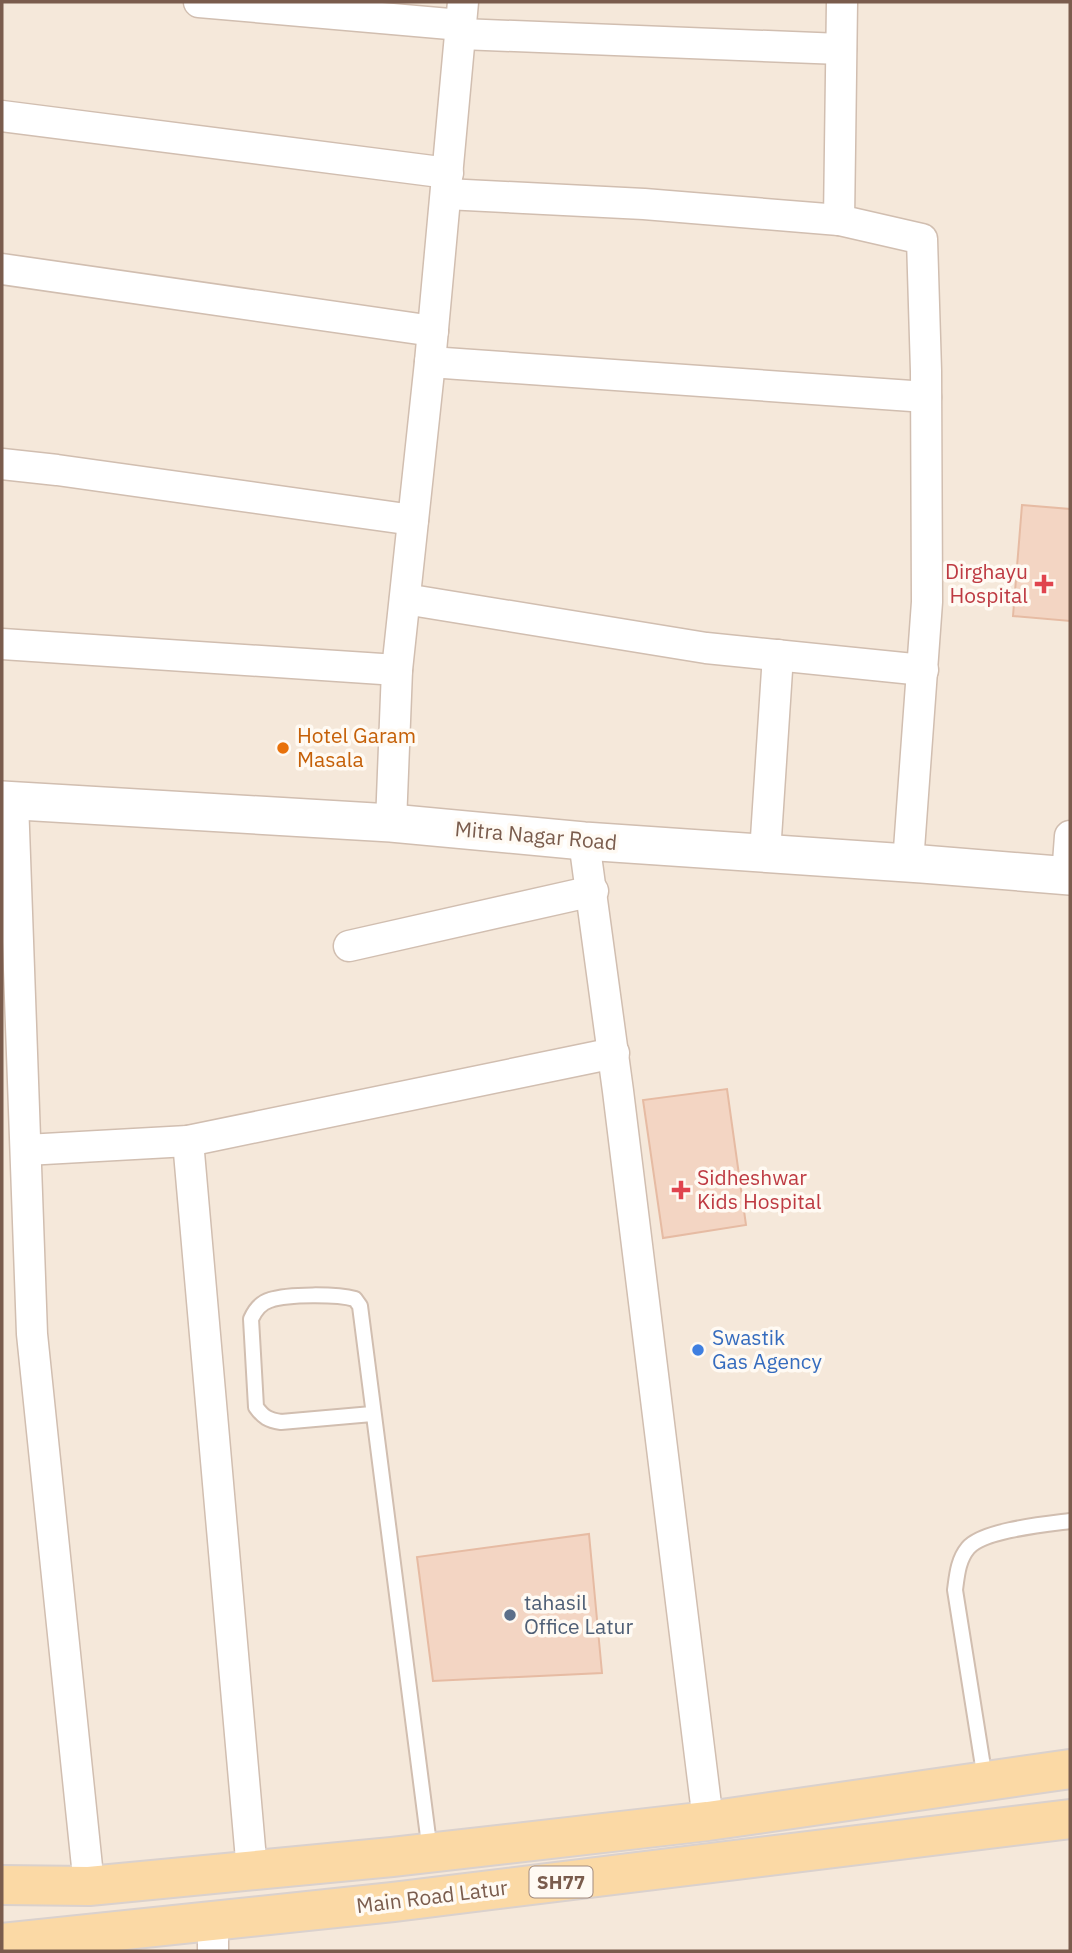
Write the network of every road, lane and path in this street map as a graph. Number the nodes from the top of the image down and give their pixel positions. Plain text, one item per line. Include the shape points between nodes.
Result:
1 (200, 2) edge
2 (842, 2) edge
3 (462, 20) edge
4 (841, 49) junction
5 (2, 116) edge
6 (447, 184) junction
7 (839, 220) junction
8 (2, 269) edge
9 (433, 331) junction
10 (430, 362) junction
11 (926, 397) junction
12 (2, 464) edge
13 (413, 520) junction
14 (405, 599) junction
15 (2, 644) edge
16 (778, 655) junction
17 (397, 670) junction
18 (923, 670) junction
19 (7, 801) edge
20 (391, 823) junction
21 (1070, 836) edge
22 (584, 841) junction
23 (765, 853) junction
24 (908, 863) junction
25 (1069, 876) edge
26 (593, 891) junction
27 (349, 946) dead end
28 (614, 1053) junction
29 (188, 1141) junction
30 (18, 1166) edge
31 (372, 1414) junction
32 (1070, 1521) edge
33 (1070, 1769) edge
34 (985, 1780) junction
35 (1070, 1819) edge
36 (708, 1821) junction
37 (430, 1853) junction
38 (252, 1871) junction
39 (2, 1885) edge
40 (51, 1885) junction
41 (89, 1886) junction
42 (2, 1899) edge
43 (2, 1932) edge
44 (213, 1936) edge
45 (50, 1938) junction
46 (100, 1942) edge
47 (2, 1943) edge

1 - 3 street
2 - 4 street
3 - 4 street
3 - 6 street
4 - 7 street
5 - 6 street
6 - 7 street
6 - 9 street
7 - 11 street via 922,239
8 - 9 street
9 - 10 street
10 - 11 street
10 - 13 street
11 - 18 street
12 - 13 street
13 - 14 street
14 - 16 street via 706,648
14 - 17 street
15 - 17 street
16 - 18 street
16 - 23 street
17 - 20 street
18 - 24 street
19 - 20 street, Mitra Nagar Road
19 - 30 street
20 - 22 street, Mitra Nagar Road
21 - 25 street
22 - 23 street, Mitra Nagar Road
22 - 26 street
23 - 24 street, Mitra Nagar Road
24 - 25 street, Mitra Nagar Road
26 - 27 street
26 - 28 street
28 - 29 street
28 - 36 street
29 - 30 street
29 - 38 street
30 - 41 street
31 - 31 lane via 362,1314 355,1299 286,1297 268,1300 255,1309 251,1319 256,1407 263,1416 281,1422
31 - 37 lane
32 - 34 lane via 1001,1532 969,1546 959,1565 955,1590
33 - 34 main road, Main Road Latur / SH77
34 - 36 main road, Main Road Latur / SH77
35 - 44 main road, Main Road Latur / SH77 via 407,1901
36 - 37 main road, Main Road Latur / SH77
37 - 38 main road, Main Road Latur / SH77
38 - 41 main road, Main Road Latur / SH77
39 - 40 main road, Main Road Latur / SH77
40 - 41 main road, Main Road Latur / SH77
40 - 42 main road
43 - 45 main road
44 - 46 main road, Main Road Latur / SH77
45 - 46 main road, Main Road Latur / SH77
45 - 47 main road, Main Road Latur / SH77

